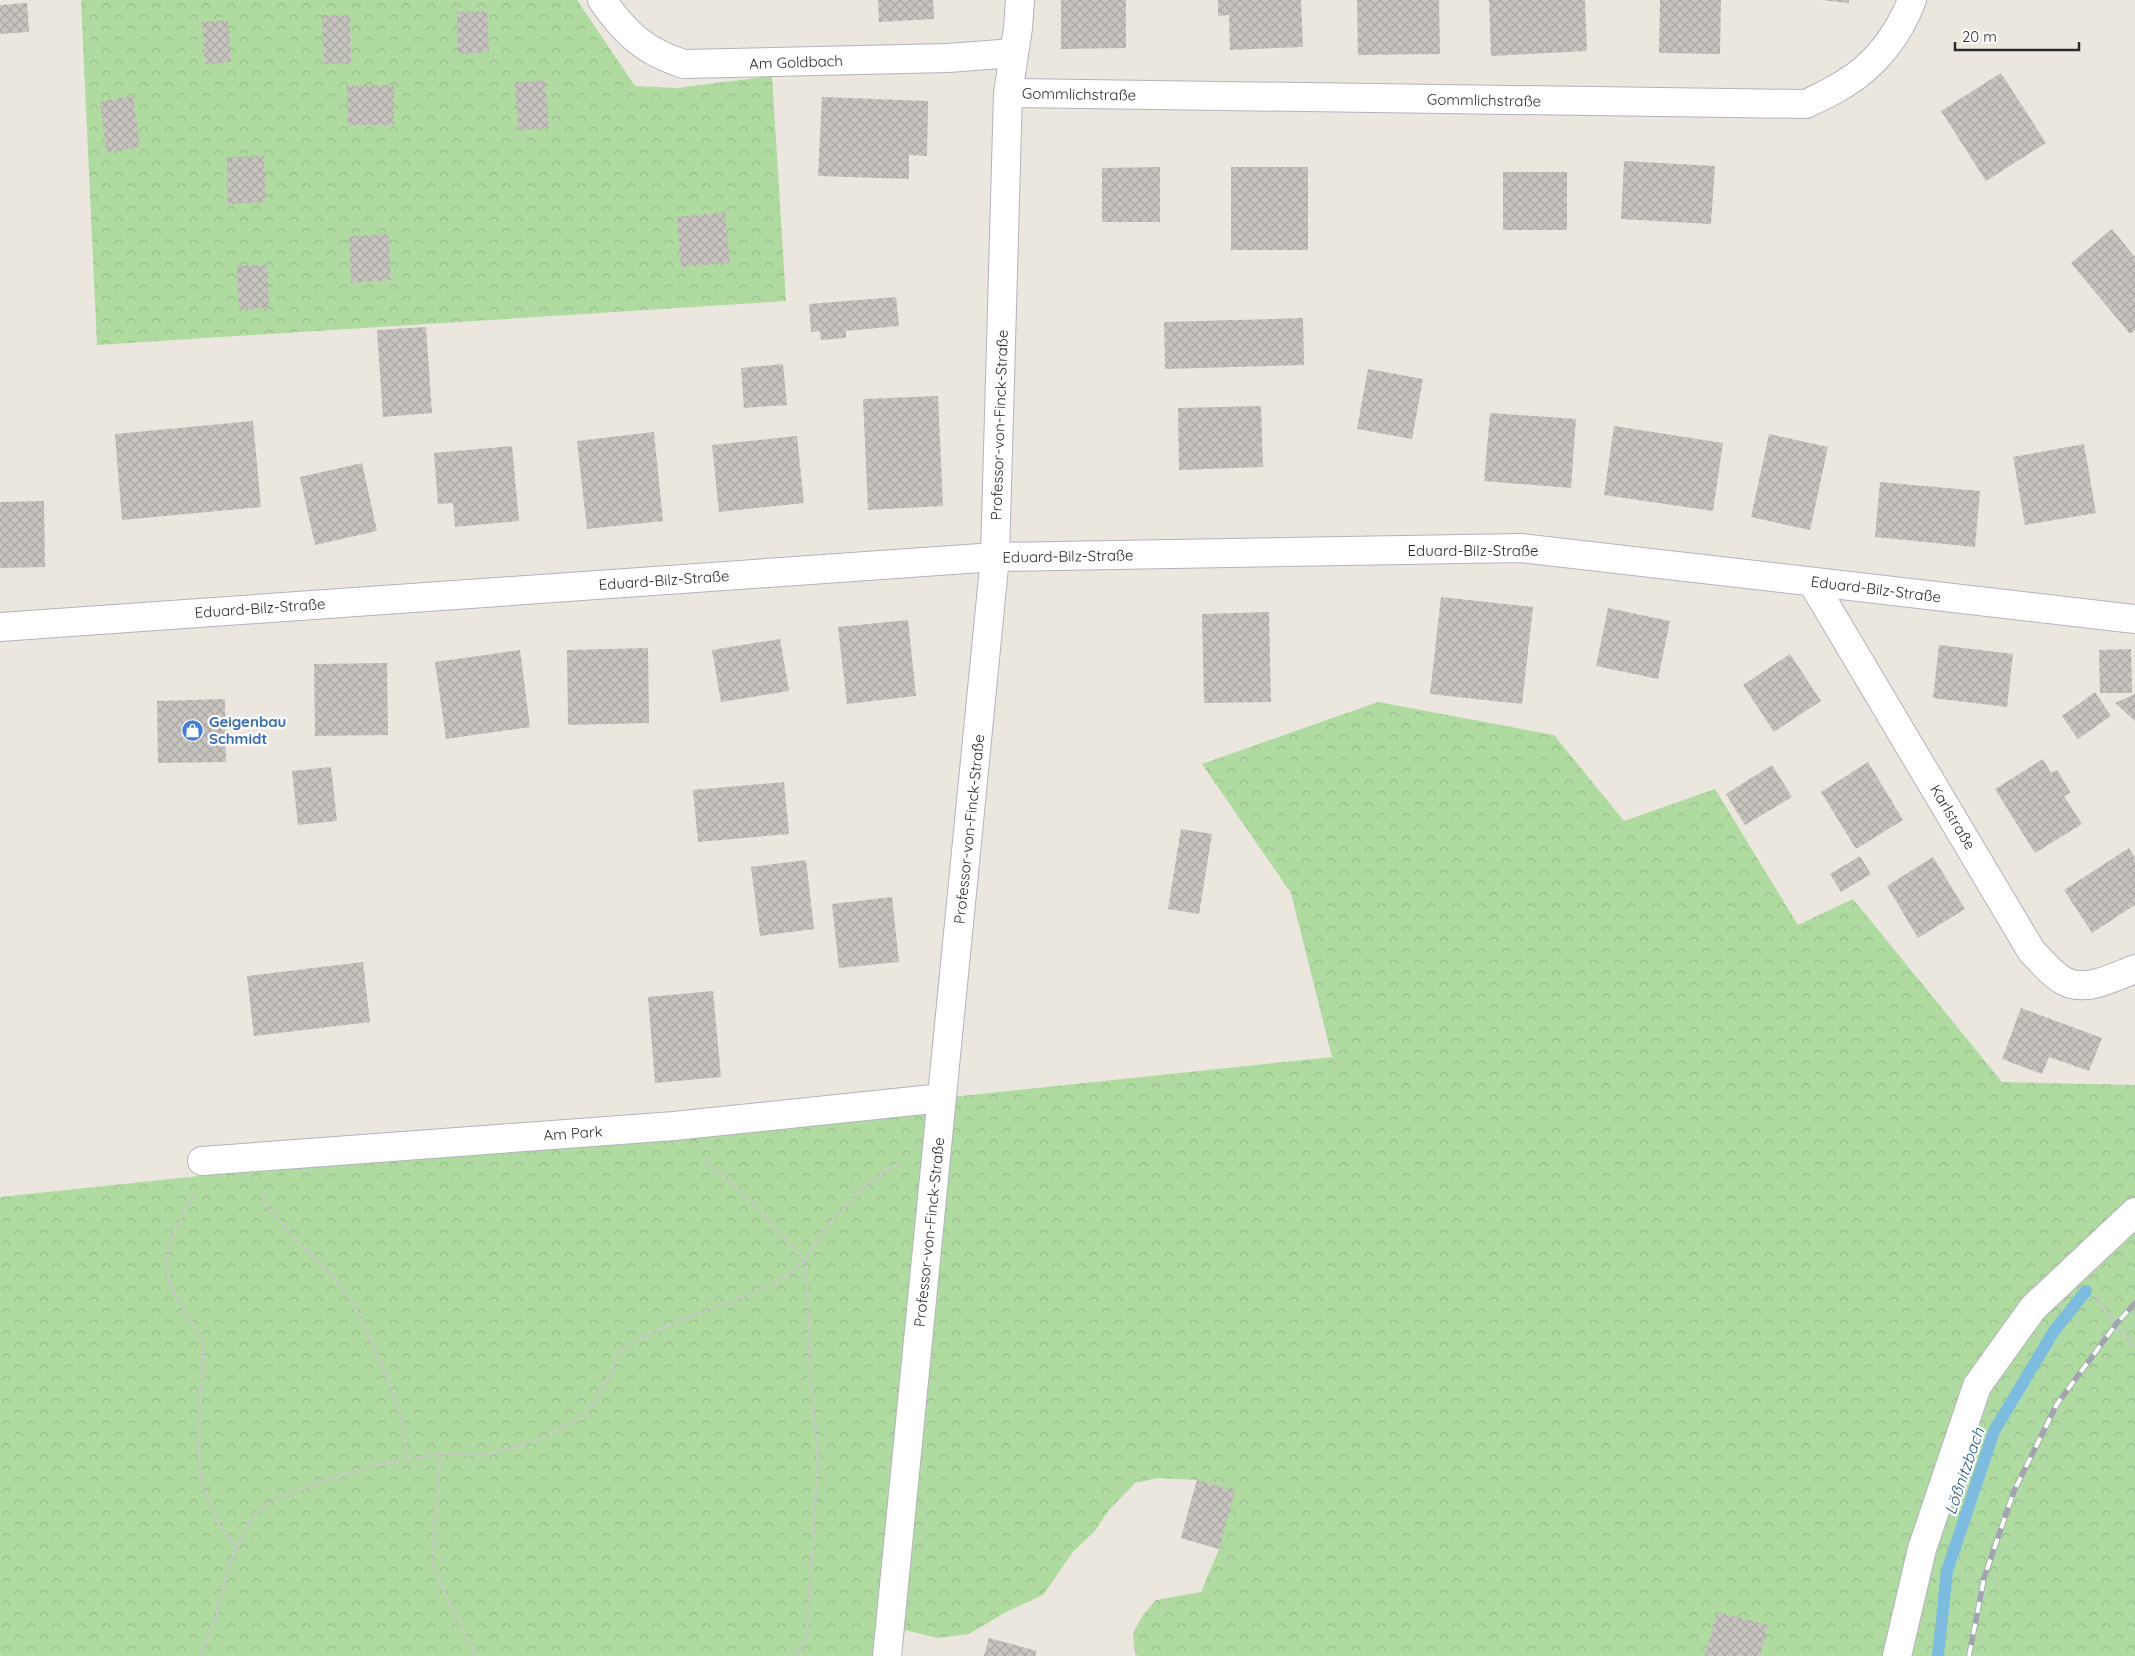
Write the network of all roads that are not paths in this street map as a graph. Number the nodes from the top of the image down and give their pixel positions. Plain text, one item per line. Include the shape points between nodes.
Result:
1 (602, 0) edge
2 (1020, 0) edge
3 (1912, 0) edge
4 (1014, 53) junction
5 (1008, 93) junction
6 (995, 557) junction
7 (1812, 582) junction
8 (2135, 619) edge
9 (0, 626) edge
10 (2135, 969) edge
11 (942, 1098) junction
12 (202, 1161) road end
13 (2135, 1212) edge
14 (887, 1656) edge
15 (1897, 1656) edge

1 - 4 street, Am Goldbach via 642,45 664,58 684,64 948,58
2 - 4 street, Professor-von-Finck-Straße
3 - 5 street, Gommlichstraße via 1904,20 1879,56 1845,84 1806,104
4 - 5 street, Professor-von-Finck-Straße
5 - 6 street, Professor-von-Finck-Straße
6 - 7 street, Eduard-Bilz-Straße via 1521,548
6 - 9 street, Eduard-Bilz-Straße
6 - 11 street, Professor-von-Finck-Straße
7 - 8 street, Eduard-Bilz-Straße
7 - 10 street, Karlstraße via 2032,952 2063,981 2077,986 2098,983
11 - 12 street, Am Park via 674,1126
11 - 14 street, Professor-von-Finck-Straße
13 - 15 street via 2033,1308 1977,1386 1922,1549

